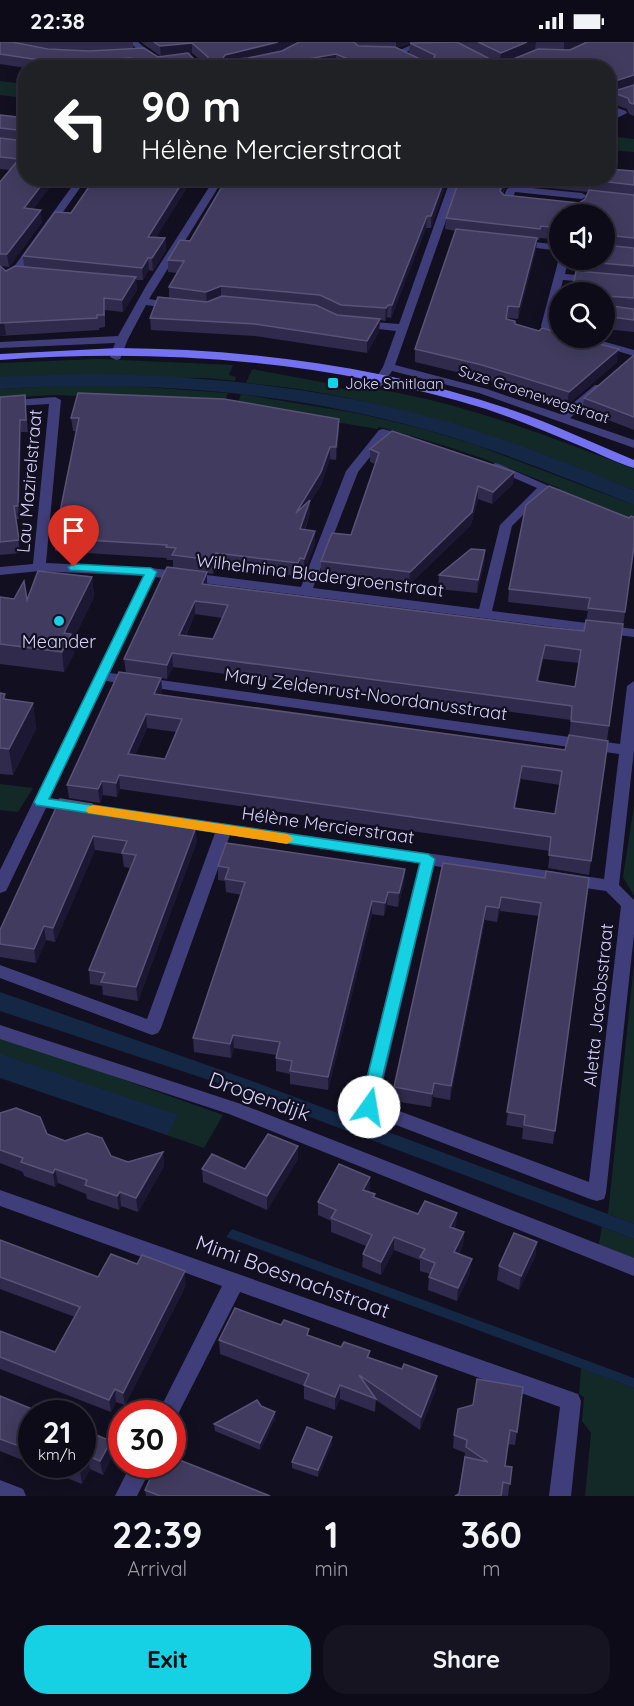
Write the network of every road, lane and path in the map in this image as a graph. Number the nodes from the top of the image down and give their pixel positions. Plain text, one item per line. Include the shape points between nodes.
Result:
1 (135, 42) edge
2 (425, 42) edge
3 (146, 53) junction
4 (135, 54) edge
5 (155, 60) edge
6 (409, 60) edge
7 (616, 110) edge
8 (616, 116) edge
9 (78, 186) edge
10 (214, 186) edge
11 (454, 186) edge
12 (530, 204) edge
13 (582, 204) edge
14 (504, 242) edge
15 (549, 247) edge
16 (561, 270) edge
17 (0, 271) edge
18 (20, 273) junction
19 (559, 277) junction
20 (0, 279) edge
21 (558, 282) edge
22 (634, 283) edge
23 (144, 302) junction
24 (186, 307) edge
25 (348, 323) edge
26 (402, 328) junction
27 (122, 339) junction
28 (0, 345) edge
29 (615, 348) edge
30 (634, 353) edge
31 (117, 354) junction
32 (0, 357) edge
33 (0, 362) edge
34 (383, 376) junction
35 (607, 380) edge
36 (0, 404) edge
37 (563, 418) junction
38 (415, 442) edge
39 (634, 444) edge
40 (478, 460) edge
41 (634, 464) edge
42 (39, 567) junction
43 (0, 571) edge
44 (151, 572) junction
45 (306, 590) junction
46 (485, 614) junction
47 (634, 633) edge
48 (101, 676) junction
49 (634, 686) edge
50 (626, 750) junction
51 (41, 802) junction
52 (224, 830) junction
53 (428, 859) junction
54 (611, 886) junction
55 (0, 887) edge
56 (0, 971) edge
57 (0, 1032) edge
58 (0, 1198) edge
59 (634, 1267) edge
60 (235, 1281) junction
61 (175, 1400) edge
62 (135, 1478) edge
63 (0, 1490) edge
64 (15, 1496) edge
65 (126, 1496) edge
66 (560, 1496) edge

1 - 3 street
2 - 6 street via 392,53
3 - 4 street
3 - 5 street
7 - 8 street via 623,113
9 - 18 street
10 - 23 street via 146,285
11 - 26 street via 442,235
12 - 13 street via 506,202 512,189 587,197
14 - 15 street
16 - 19 street
17 - 18 street
18 - 20 street
19 - 21 street
19 - 22 street
23 - 24 street
23 - 27 street
25 - 26 street
26 - 34 street
27 - 28 street
27 - 31 street
29 - 30 street
31 - 32 street
31 - 33 street
31 - 34 street
34 - 37 street, Suze Groenewegstraat via 483,391
34 - 41 street
35 - 37 street
36 - 42 street, Lau Mazirelstraat via 55,400
37 - 39 street, Suze Groenewegstraat
38 - 45 street via 383,433 352,471
40 - 46 street via 545,487 506,525
42 - 43 street, Wilhelmina Bladergroenstraat
42 - 44 street, Wilhelmina Bladergroenstraat
44 - 45 street, Wilhelmina Bladergroenstraat
44 - 48 street
45 - 46 street, Wilhelmina Bladergroenstraat
46 - 47 street, Wilhelmina Bladergroenstraat
48 - 50 street, Mary Zeldenrust-Noordanusstraat
48 - 51 street
49 - 50 street
50 - 54 street
51 - 52 street, Hélène Mercierstraat
51 - 55 street
52 - 53 street, Hélène Mercierstraat
52 - 56 street via 152,1028
53 - 54 street, Hélène Mercierstraat
53 - 54 street, Aletta Jacobsstraat via 369,1107 597,1193 629,905
57 - 59 street, Drogendijk via 235,1109
58 - 60 street, Mimi Boesnachstraat
60 - 61 street
60 - 66 street, Mimi Boesnachstraat via 571,1401
62 - 65 street
63 - 64 street

